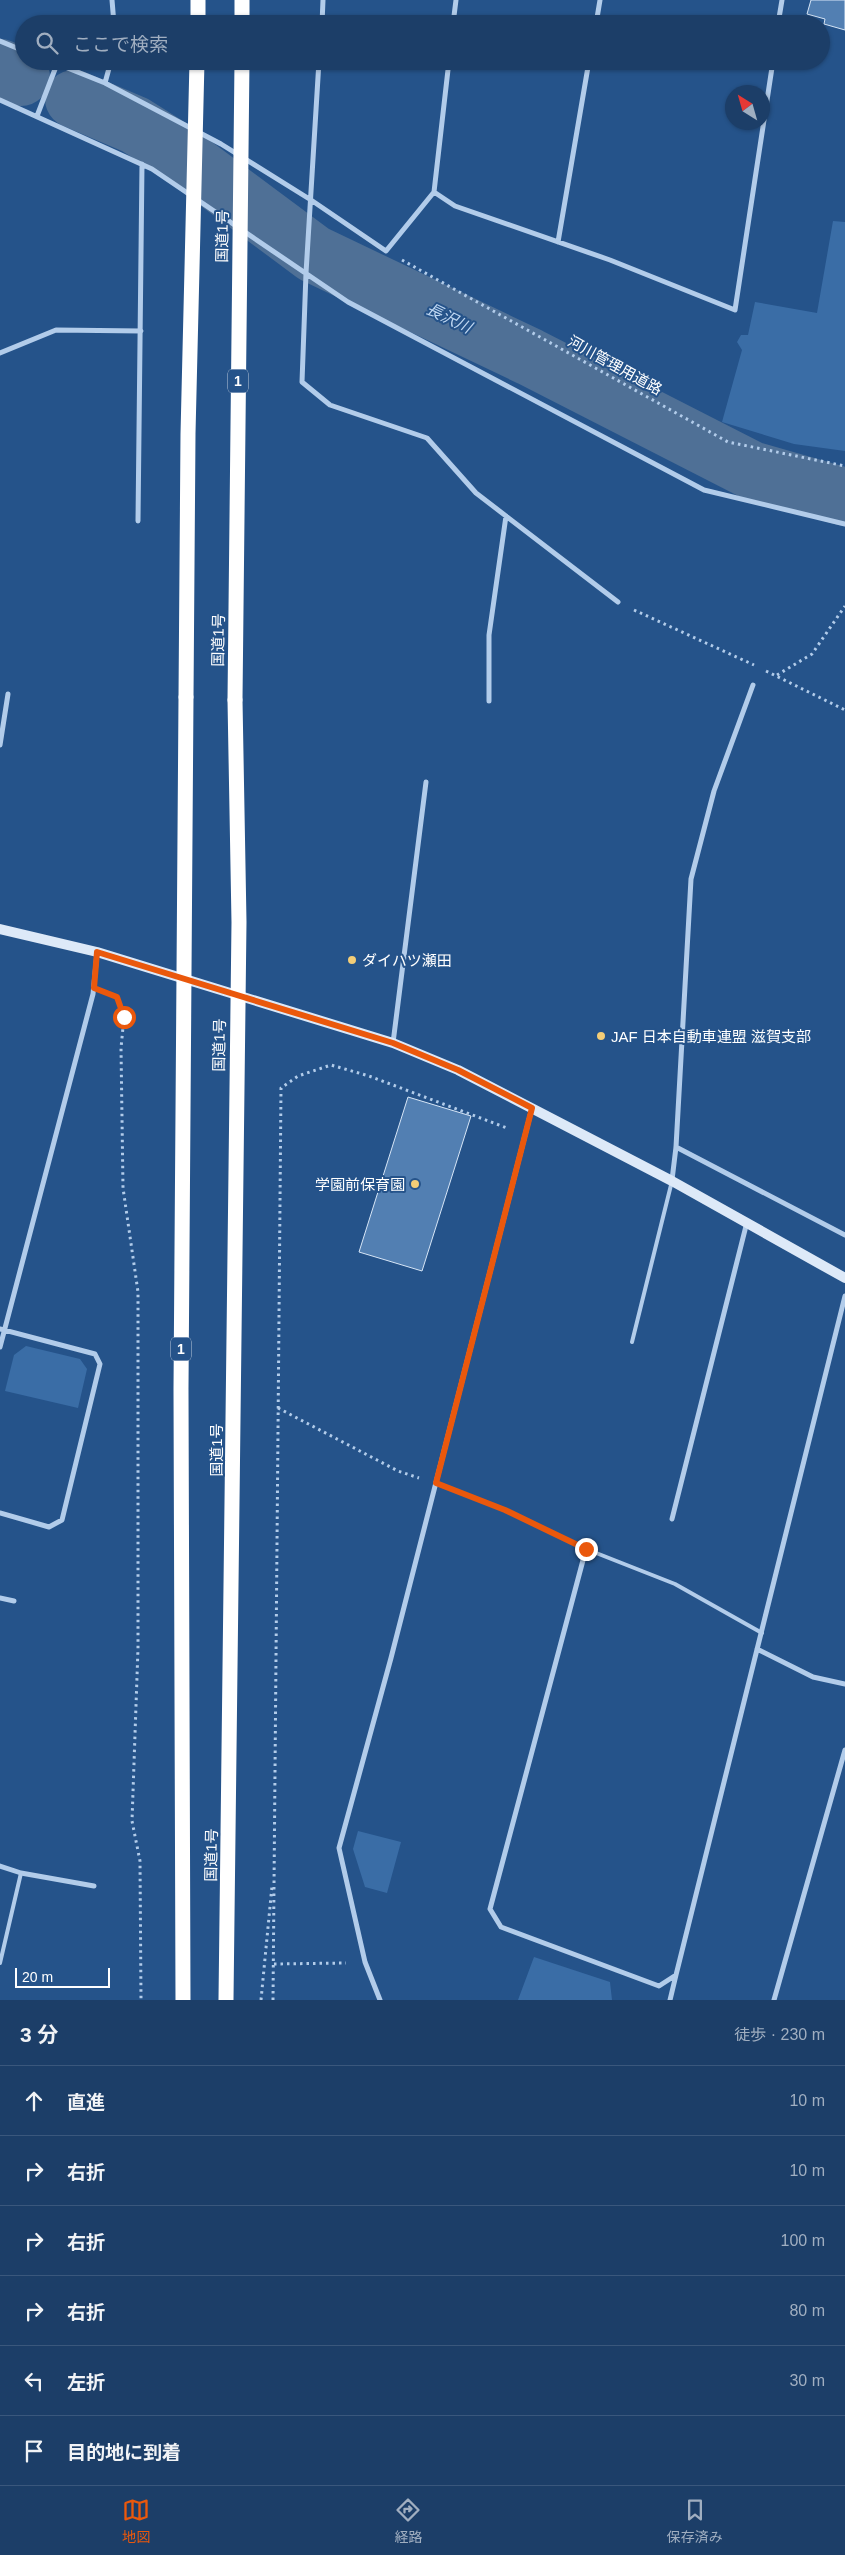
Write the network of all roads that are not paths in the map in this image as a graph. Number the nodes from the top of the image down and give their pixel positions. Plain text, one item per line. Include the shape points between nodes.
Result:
1 (112, 0) edge
2 (198, 0) edge
3 (242, 0) edge
4 (323, 0) edge
5 (456, 0) edge
6 (600, 0) edge
7 (782, 0) edge
8 (113, 15) edge
9 (198, 15) edge
10 (242, 15) edge
11 (322, 15) edge
12 (454, 15) edge
13 (598, 15) edge
14 (780, 15) edge
15 (0, 41) edge
16 (15, 47) edge
17 (55, 70) edge
18 (72, 70) edge
19 (109, 70) edge
20 (197, 70) edge
21 (242, 70) edge
22 (318, 70) edge
23 (448, 70) edge
24 (587, 70) edge
25 (772, 70) edge
26 (105, 83) junction
27 (0, 100) edge
28 (37, 116) junction
29 (142, 164) junction
30 (434, 192) junction
31 (311, 200) junction
32 (558, 242) junction
33 (306, 273) junction
34 (140, 331) junction
35 (0, 353) edge
36 (506, 516) junction
37 (138, 521) dead end
38 (845, 524) edge
39 (618, 602) road end
40 (753, 685) dead end
41 (8, 694) dead end
42 (489, 701) dead end
43 (0, 745) edge
44 (426, 782) dead end
45 (0, 929) edge
46 (97, 952) junction
47 (183, 979) junction
48 (237, 996) junction
49 (393, 1043) junction
50 (532, 1108) junction
51 (676, 1147) junction
52 (672, 1181) junction
53 (747, 1221) junction
54 (845, 1235) edge
55 (845, 1278) edge
56 (845, 1296) edge
57 (2, 1329) edge
58 (632, 1342) dead end
59 (0, 1347) edge
60 (436, 1483) junction
61 (0, 1513) edge
62 (672, 1520) dead end
63 (586, 1549) junction
64 (0, 1598) edge
65 (14, 1602) dead end
66 (762, 1633) junction
67 (757, 1649) junction
68 (845, 1684) edge
69 (845, 1750) edge
70 (0, 1866) edge
71 (21, 1873) junction
72 (94, 1886) dead end
73 (0, 1963) edge
74 (676, 1975) junction
75 (183, 2000) edge
76 (226, 2000) edge
77 (380, 2000) edge
78 (670, 2000) edge
79 (774, 2000) edge

1 - 8 street
2 - 9 highway
3 - 10 highway
4 - 11 street
5 - 12 street
6 - 13 street
7 - 14 street
15 - 16 street
17 - 28 street
18 - 26 street
19 - 26 street
20 - 47 highway, 国道1号 / 1, bridge via 188,424
21 - 48 highway, 国道1号 / 1, bridge via 234,700 239,922
22 - 31 street
23 - 30 street
24 - 32 street
25 - 32 street via 735,310
26 - 31 street via 221,144
27 - 28 street
28 - 29 street
29 - 33 street
29 - 34 street
30 - 31 street via 386,251
30 - 32 street via 455,206
31 - 33 street
33 - 36 street via 302,382 330,405 427,438 476,493
33 - 38 street via 348,302 704,490
34 - 35 street via 56,330
34 - 37 street
36 - 39 street
36 - 42 street via 488,635
40 - 51 street via 714,791 691,879
41 - 43 street
44 - 49 street
45 - 46 street
46 - 47 street
46 - 57 street via 94,988
47 - 48 street
47 - 75 highway, 国道1号 / 1
48 - 49 street
48 - 76 highway, 国道1号 / 1
49 - 50 street via 458,1070
50 - 52 street
50 - 60 street
51 - 52 street
51 - 54 street
52 - 53 street
52 - 58 lane
53 - 55 street
53 - 62 street
56 - 66 street
57 - 59 street
57 - 61 street via 95,1354 100,1364 62,1520 49,1527
60 - 63 lane via 505,1510
60 - 77 street via 339,1848 365,1962
63 - 66 lane via 675,1584
63 - 74 street via 490,1909 501,1927 659,1986
64 - 65 street
66 - 67 street
67 - 68 street via 813,1676
67 - 74 street
69 - 79 street
70 - 71 street
71 - 72 street
71 - 73 lane
74 - 78 street

